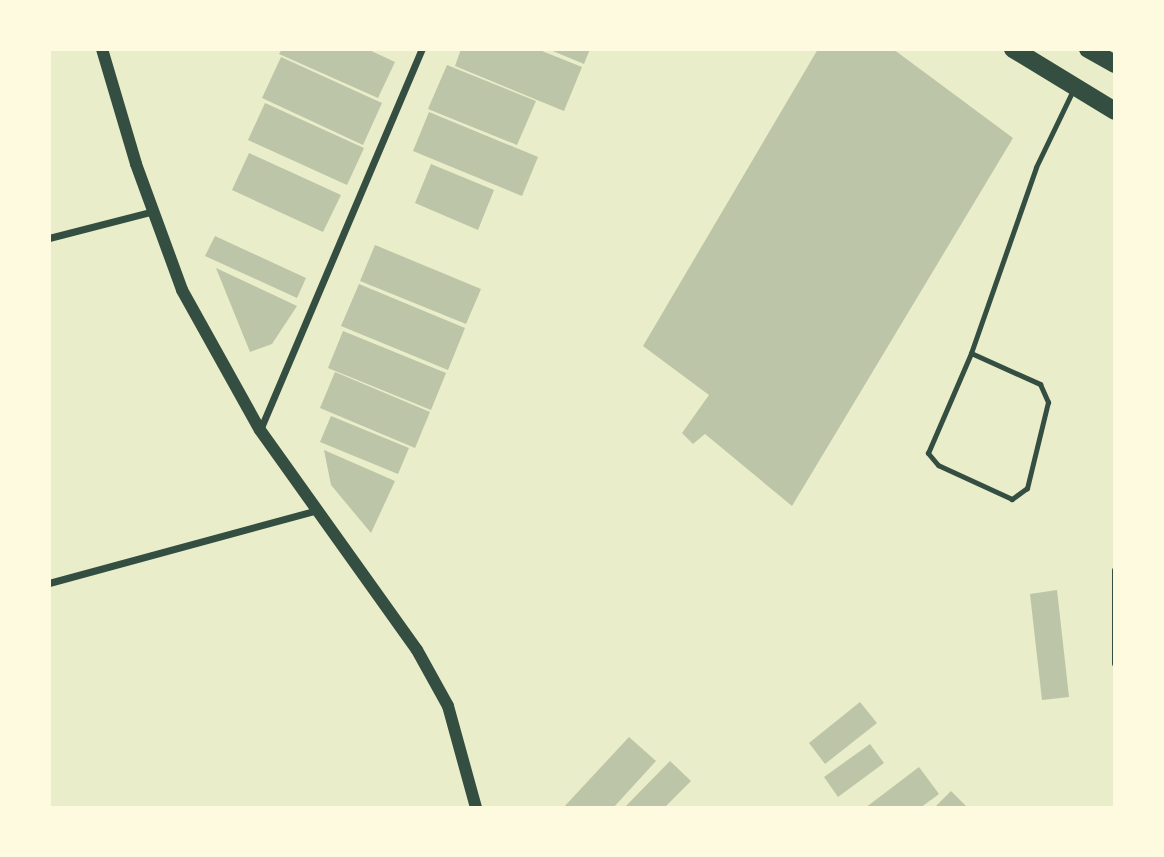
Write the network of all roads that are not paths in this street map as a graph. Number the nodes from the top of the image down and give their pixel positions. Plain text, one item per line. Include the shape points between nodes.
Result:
1 (102, 49) edge
2 (422, 49) edge
3 (1013, 49) edge
4 (1088, 49) edge
5 (1115, 64) edge
6 (1074, 87) junction
7 (1115, 111) edge
8 (154, 210) junction
9 (49, 237) edge
10 (971, 353) junction
11 (260, 430) junction
12 (319, 510) junction
13 (1115, 570) edge
14 (49, 583) edge
15 (1115, 663) edge
16 (475, 808) edge

1 - 8 street
2 - 11 street
3 - 6 main road
4 - 5 main road
6 - 7 main road
6 - 10 lane via 1036,167
8 - 9 street
8 - 11 street via 182,289
10 - 10 lane via 1040,384 1048,402 1027,488 1012,499 938,466 928,453
11 - 12 street
12 - 14 street
12 - 16 street via 379,591 448,706
13 - 15 street

